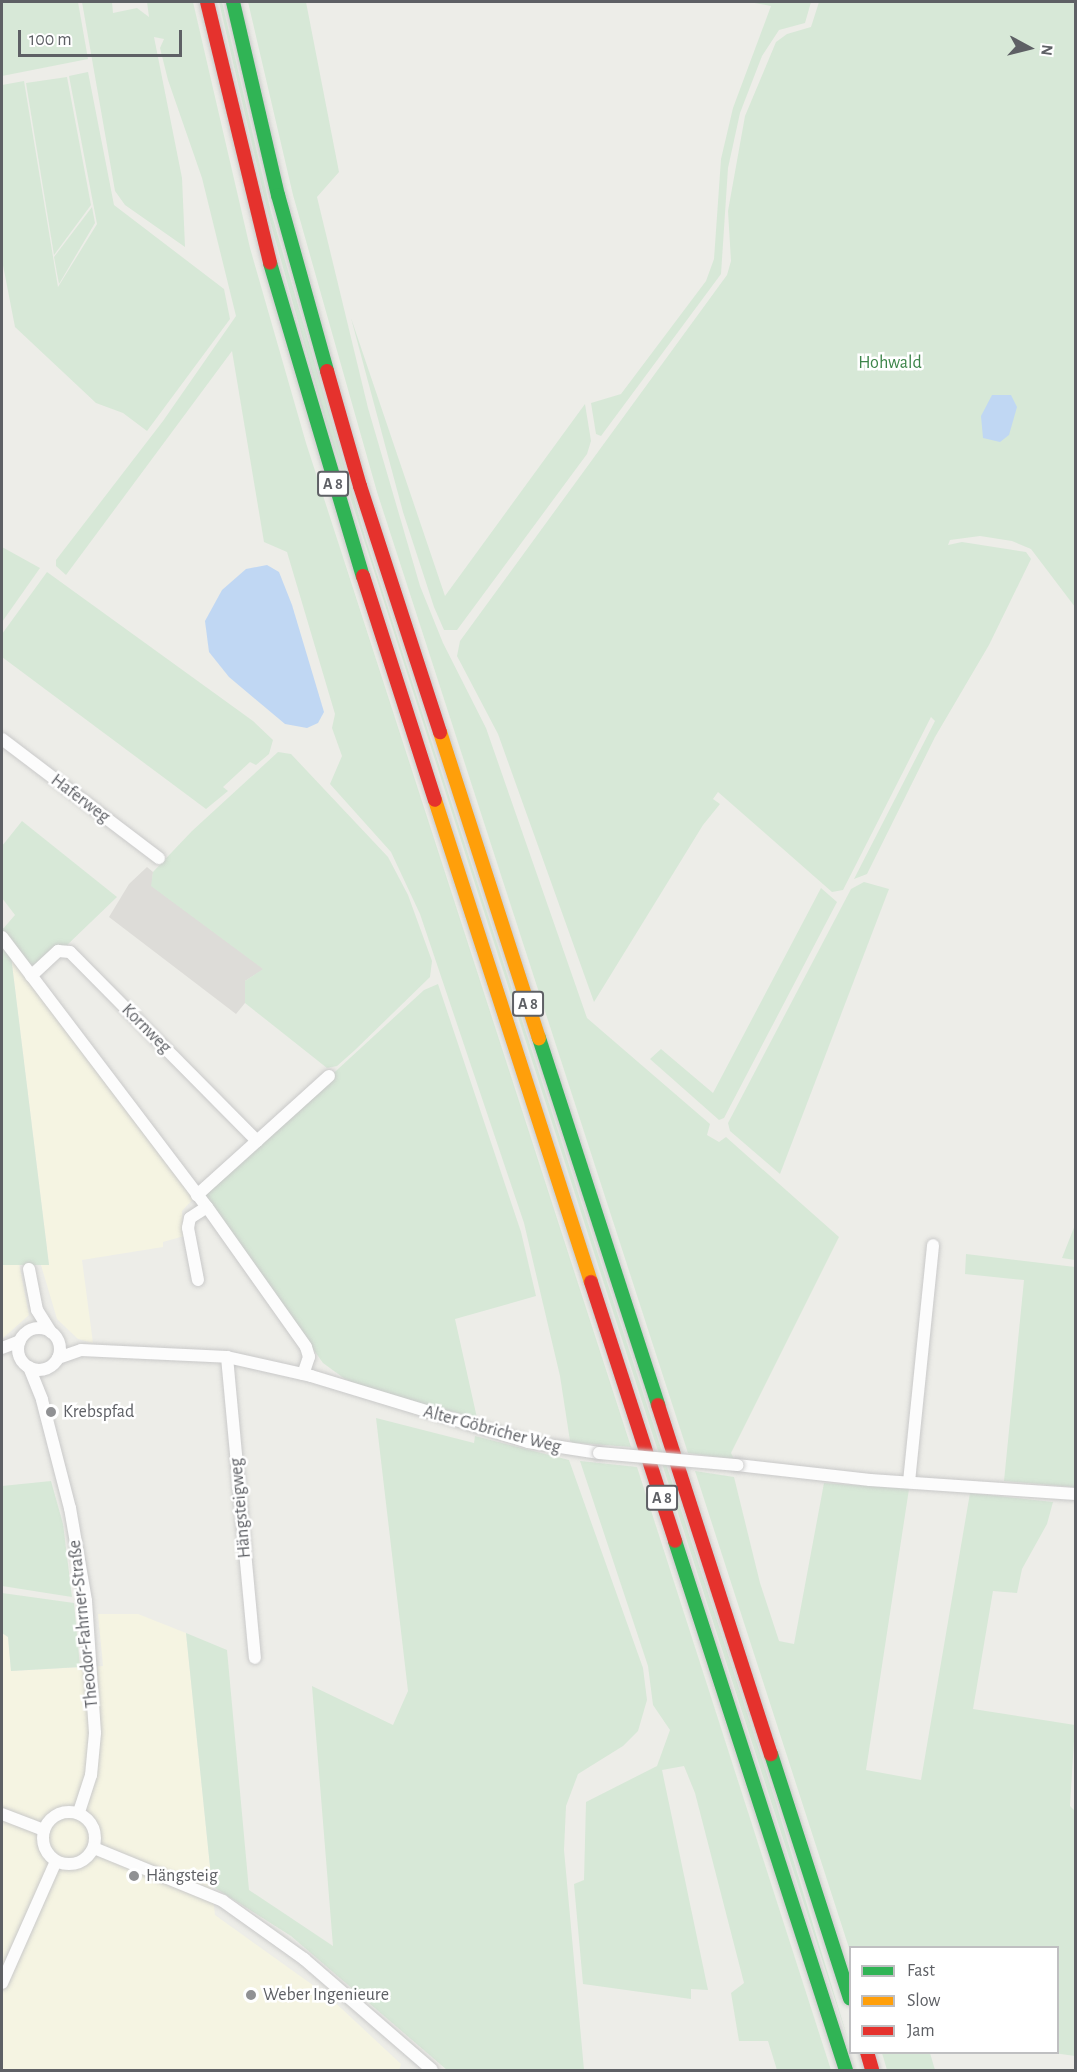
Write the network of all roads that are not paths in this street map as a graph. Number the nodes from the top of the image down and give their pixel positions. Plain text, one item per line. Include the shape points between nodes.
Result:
1 (207, 2) edge
2 (233, 2) edge
3 (2, 739) edge
4 (159, 858) dead end
5 (2, 937) edge
6 (30, 975) junction
7 (329, 1076) dead end
8 (257, 1141) junction
9 (197, 1195) junction
10 (207, 1207) junction
11 (933, 1245) dead end
12 (29, 1269) dead end
13 (198, 1280) dead end
14 (37, 1310) junction
15 (31, 1330) junction
16 (54, 1336) junction
17 (20, 1341) junction
18 (2, 1348) edge
19 (81, 1350) junction
20 (19, 1354) junction
21 (58, 1358) junction
22 (227, 1358) junction
23 (29, 1367) junction
24 (49, 1368) junction
25 (303, 1374) junction
26 (42, 1400) junction
27 (909, 1482) junction
28 (1076, 1494) edge
29 (255, 1658) dead end
30 (2, 1814) edge
31 (79, 1814) junction
32 (44, 1830) junction
33 (94, 1848) junction
34 (56, 1861) junction
35 (3, 1977) edge
36 (849, 1996) edge
37 (868, 2054) edge
38 (423, 2068) edge
39 (846, 2070) edge
40 (872, 2070) edge

1 - 39 highway, A 8 via 276,288 337,497
2 - 36 highway, A 8 via 278,195 360,486
3 - 4 street, Haferweg
5 - 6 street
6 - 8 street, Kornweg via 58,951 70,952
6 - 9 street
7 - 8 street
8 - 9 street
9 - 10 street
10 - 13 street via 190,1218 188,1228
10 - 25 street via 306,1347 309,1357
11 - 27 street
12 - 14 street
14 - 15 street
14 - 16 street
15 - 16 street
15 - 17 street
16 - 19 street, Alter Göbricher Weg
16 - 21 street
17 - 18 street
17 - 20 street
18 - 20 street
19 - 21 street, Alter Göbricher Weg
19 - 22 street, Alter Göbricher Weg via 166,1351
20 - 23 street
21 - 24 street
22 - 25 street, Alter Göbricher Weg
22 - 29 street, Hängsteigweg
23 - 24 street
23 - 26 street, Theodor-Fahrner-Straße
24 - 26 street, Theodor-Fahrner-Straße
25 - 27 street, Alter Göbricher Weg, bridge via 528,1442 599,1453
26 - 31 street, Theodor-Fahrner-Straße via 70,1508 86,1601 95,1733 91,1776
27 - 28 street, Alter Göbricher Weg
30 - 32 street
31 - 32 street via 58,1814
31 - 33 street via 94,1830
32 - 34 street via 44,1846
33 - 34 street via 78,1863
33 - 38 street via 223,1901 304,1959
34 - 35 street
37 - 40 highway

